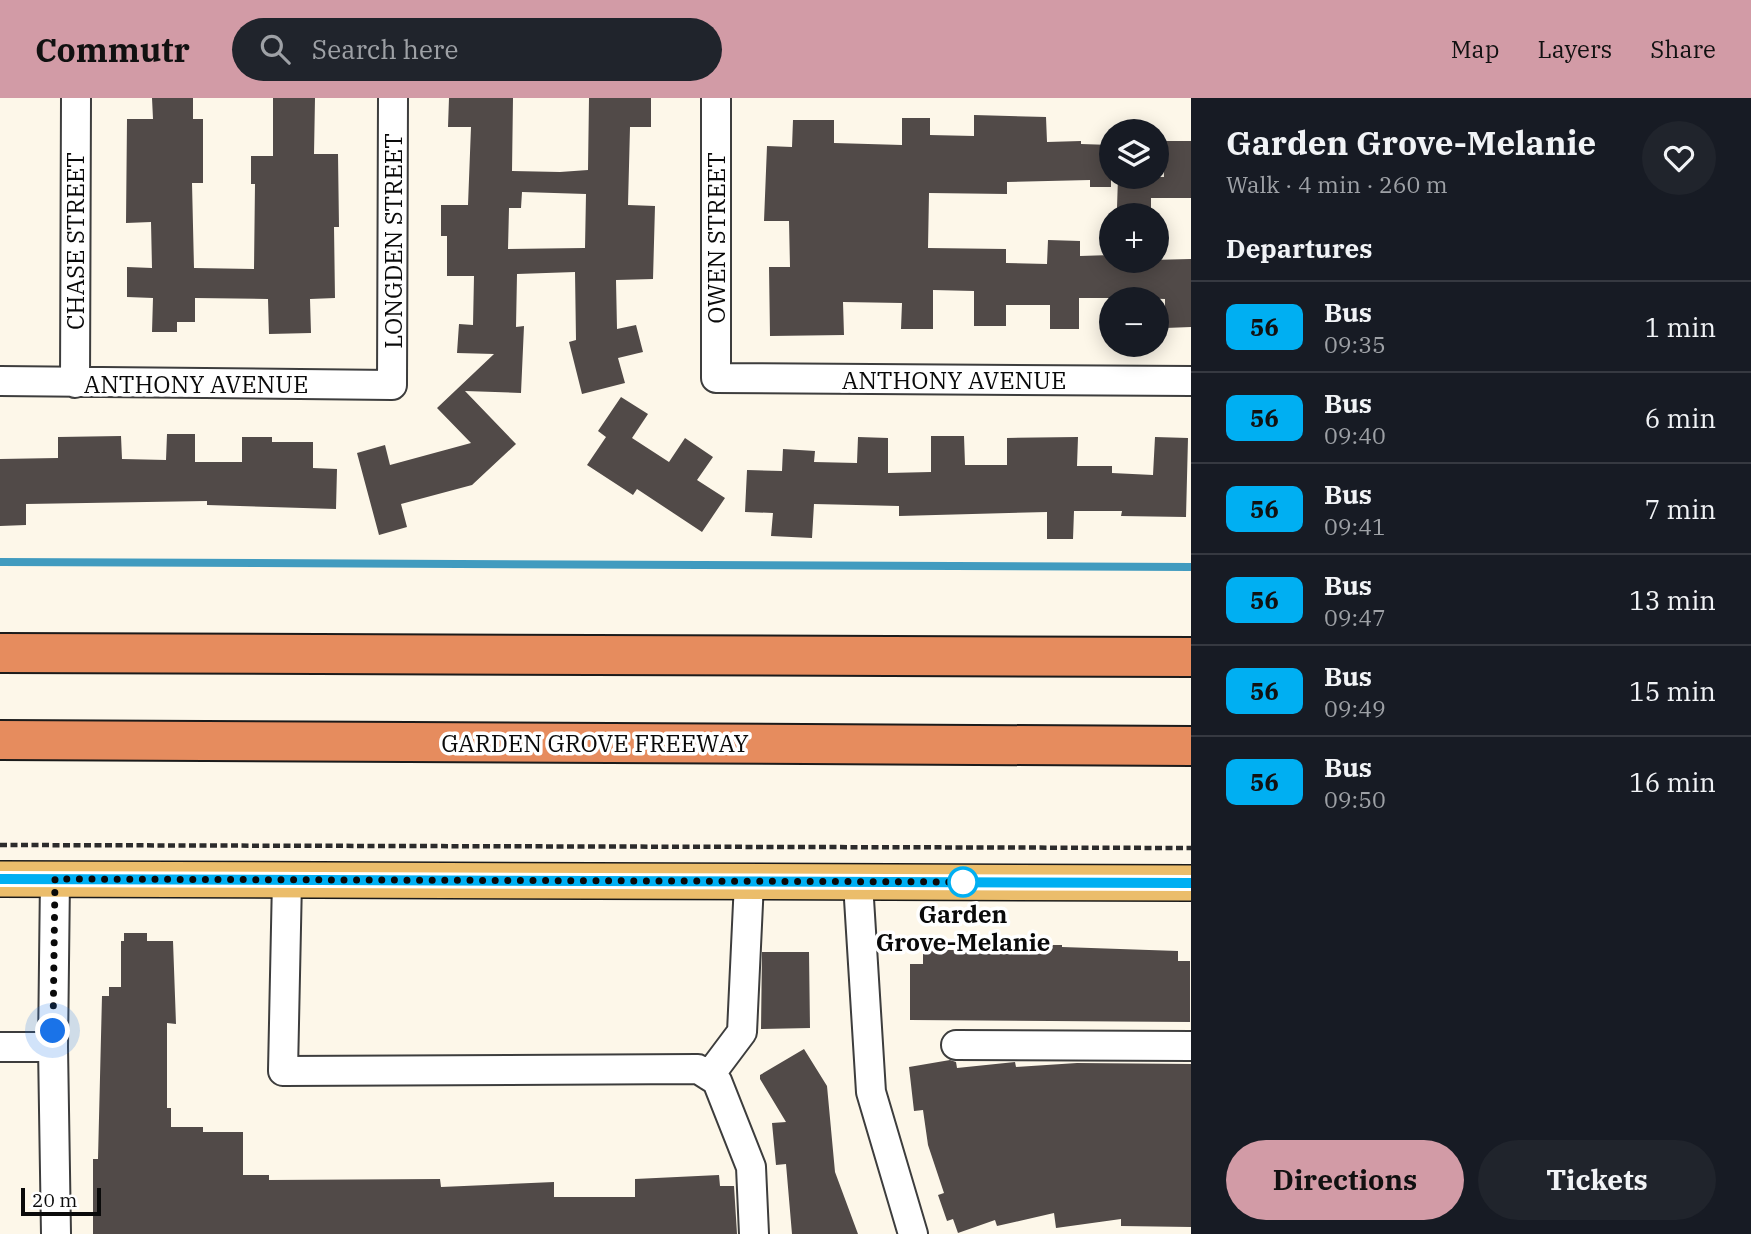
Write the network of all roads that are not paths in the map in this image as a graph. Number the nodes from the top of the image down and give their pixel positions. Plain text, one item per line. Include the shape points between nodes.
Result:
1 (76, 98) edge
2 (393, 98) edge
3 (716, 98) edge
4 (716, 378) joint
5 (0, 381) edge
6 (1191, 381) edge
7 (75, 383) junction
8 (392, 385) joint
9 (0, 653) edge
10 (1191, 657) edge
11 (0, 740) edge
12 (1191, 746) edge
13 (0, 879) edge
14 (55, 879) junction
15 (287, 880) junction
16 (749, 882) junction
17 (858, 883) junction
18 (1191, 883) edge
19 (956, 1045) dead end
20 (1191, 1046) edge
21 (0, 1047) edge
22 (53, 1047) junction
23 (709, 1076) junction
24 (56, 1234) edge
25 (754, 1234) edge
26 (913, 1234) edge

1 - 7 street, CHASE STREET
2 - 8 street, LONGDEN STREET
3 - 4 street, OWEN STREET
4 - 6 street, ANTHONY AVENUE
5 - 7 street, ANTHONY AVENUE
7 - 8 street, ANTHONY AVENUE
9 - 10 highway
11 - 12 highway, GARDEN GROVE FREEWAY
13 - 14 main road
14 - 15 main road
14 - 22 street
15 - 16 main road
15 - 23 street via 283,1071 698,1069
16 - 17 main road
16 - 23 street via 742,1032
17 - 18 main road
17 - 26 street via 871,1092
19 - 20 street
21 - 22 street
22 - 24 street
23 - 25 street via 717,1081 751,1167

